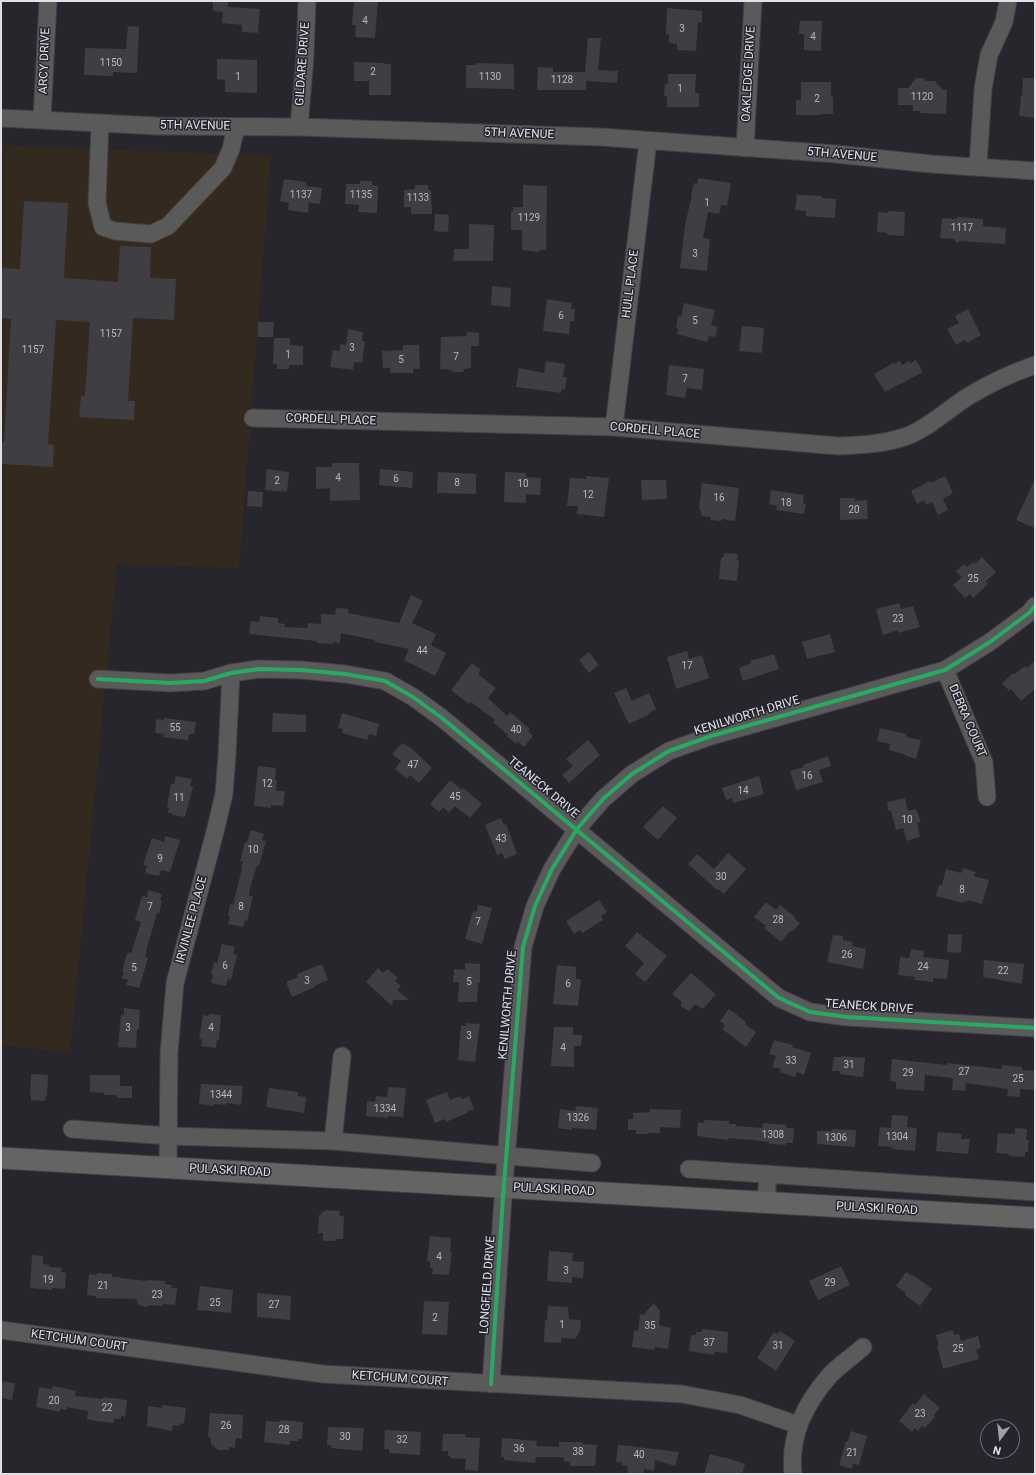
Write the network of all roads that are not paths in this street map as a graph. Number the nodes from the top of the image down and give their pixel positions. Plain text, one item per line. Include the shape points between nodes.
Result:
1 (48, 1) edge
2 (307, 1) edge
3 (753, 1) edge
4 (1008, 1) edge
5 (1, 118) edge
6 (42, 120) junction
7 (100, 123) junction
8 (236, 127) junction
9 (299, 127) junction
10 (648, 141) junction
11 (745, 148) junction
12 (978, 166) junction
13 (1035, 171) edge
14 (1035, 365) edge
15 (253, 418) dead end
16 (614, 427) junction
17 (1035, 606) edge
18 (945, 670) junction
19 (231, 673) junction
20 (98, 680) dead end
21 (987, 797) dead end
22 (577, 829) junction
23 (1035, 1028) edge
24 (342, 1056) dead end
25 (72, 1129) dead end
26 (169, 1136) junction
27 (333, 1141) junction
28 (506, 1156) junction
29 (1, 1158) edge
30 (592, 1163) dead end
31 (168, 1168) junction
32 (689, 1169) dead end
33 (768, 1174) junction
34 (504, 1187) junction
35 (1035, 1192) edge
36 (766, 1203) junction
37 (1035, 1218) edge
38 (1, 1330) edge
39 (863, 1347) dead end
40 (491, 1384) junction
41 (798, 1425) junction
42 (793, 1474) edge

1 - 6 street, ARCY DRIVE
2 - 9 street, GILDARE DRIVE
3 - 11 street, OAKLEDGE DRIVE
4 - 12 street via 1004,22 989,55 983,89
5 - 6 street, 5TH AVENUE
6 - 7 street, 5TH AVENUE
7 - 8 street, 5TH AVENUE
7 - 8 street via 97,203 103,227 115,232 151,234 168,226 223,168
8 - 9 street, 5TH AVENUE
9 - 10 street, 5TH AVENUE via 601,137
10 - 11 street, 5TH AVENUE
10 - 16 street, HULL PLACE
11 - 12 street, 5TH AVENUE
12 - 13 street, 5TH AVENUE
14 - 16 street, CORDELL PLACE via 1011,373 968,396 908,436 875,444 838,446
15 - 16 street, CORDELL PLACE
17 - 18 street, KENILWORTH DRIVE via 990,642
18 - 21 street, DEBRA COURT via 984,762
18 - 22 street, KENILWORTH DRIVE via 711,736 669,752 632,774 603,799
19 - 20 street, TEANECK DRIVE via 204,681 170,683
19 - 22 street, TEANECK DRIVE via 259,669 301,670 345,674 385,682 413,697 442,718
19 - 26 street, IRVINLEE PLACE via 224,794 175,983 169,1053
22 - 23 street, TEANECK DRIVE via 779,998 810,1012 847,1017
22 - 28 street, KENILWORTH DRIVE via 552,869 535,906 523,947
24 - 27 street
25 - 26 street
26 - 27 street
26 - 31 street, IRVINLEE PLACE
27 - 28 street
28 - 30 street
28 - 34 street, KENILWORTH DRIVE
29 - 31 main road, PULASKI ROAD
31 - 34 main road, PULASKI ROAD
32 - 33 street
33 - 35 street
33 - 36 street
34 - 36 main road, PULASKI ROAD
34 - 40 street, LONGFIELD DRIVE
36 - 37 main road, PULASKI ROAD
38 - 40 street, KETCHUM COURT via 323,1374
39 - 41 street via 831,1375 807,1406
40 - 41 street, KETCHUM COURT via 682,1394 740,1405
41 - 42 street

